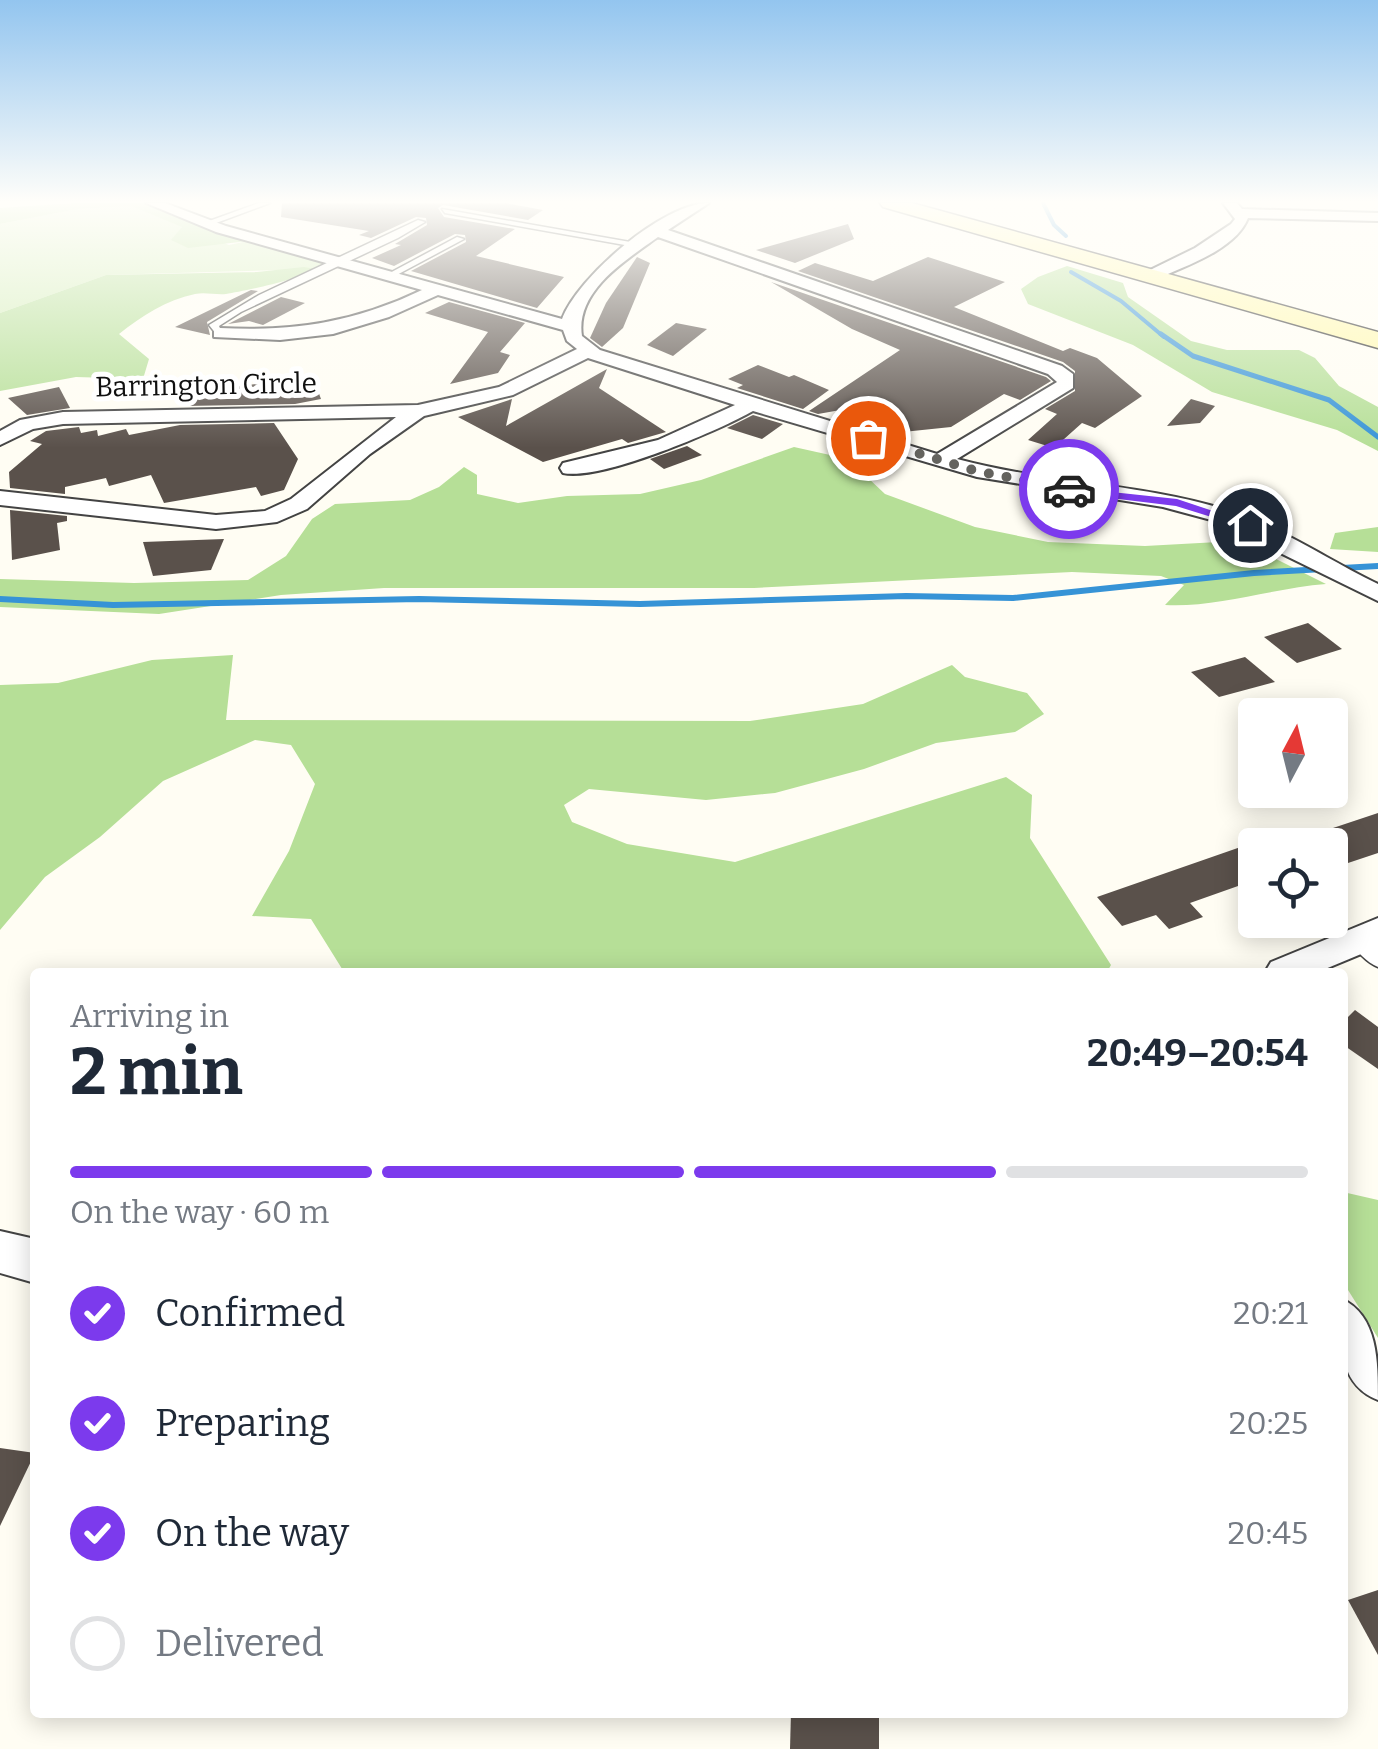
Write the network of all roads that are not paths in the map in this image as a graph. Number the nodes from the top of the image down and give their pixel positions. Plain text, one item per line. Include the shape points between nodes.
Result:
1 (292, 285) edge
2 (426, 285) edge
3 (596, 285) edge
4 (810, 285) edge
5 (1181, 285) edge
6 (438, 288) junction
7 (567, 326) junction
8 (220, 333) joint
9 (1378, 340) edge
10 (587, 351) junction
11 (754, 402) junction
12 (418, 411) junction
13 (0, 439) edge
14 (940, 460) junction
15 (571, 468) dead end
16 (0, 498) edge
17 (1378, 594) edge
18 (1372, 944) edge
19 (1296, 968) edge
20 (0, 1252) edge
21 (30, 1259) edge

1 - 8 lane via 214,325
2 - 6 street
3 - 7 street via 573,308
4 - 14 street via 1066,378 1066,384
5 - 9 main road
6 - 7 street
6 - 8 street via 398,309 312,335
7 - 10 street via 572,341
10 - 11 street
10 - 12 street, Barrington Circle via 520,388
11 - 14 street
11 - 15 street via 710,430
12 - 13 street, Barrington Circle via 64,418 28,424
12 - 16 street, Barrington Circle via 299,504 252,521
14 - 17 street via 1024,482 1192,506 1250,525
18 - 19 street
20 - 21 street

